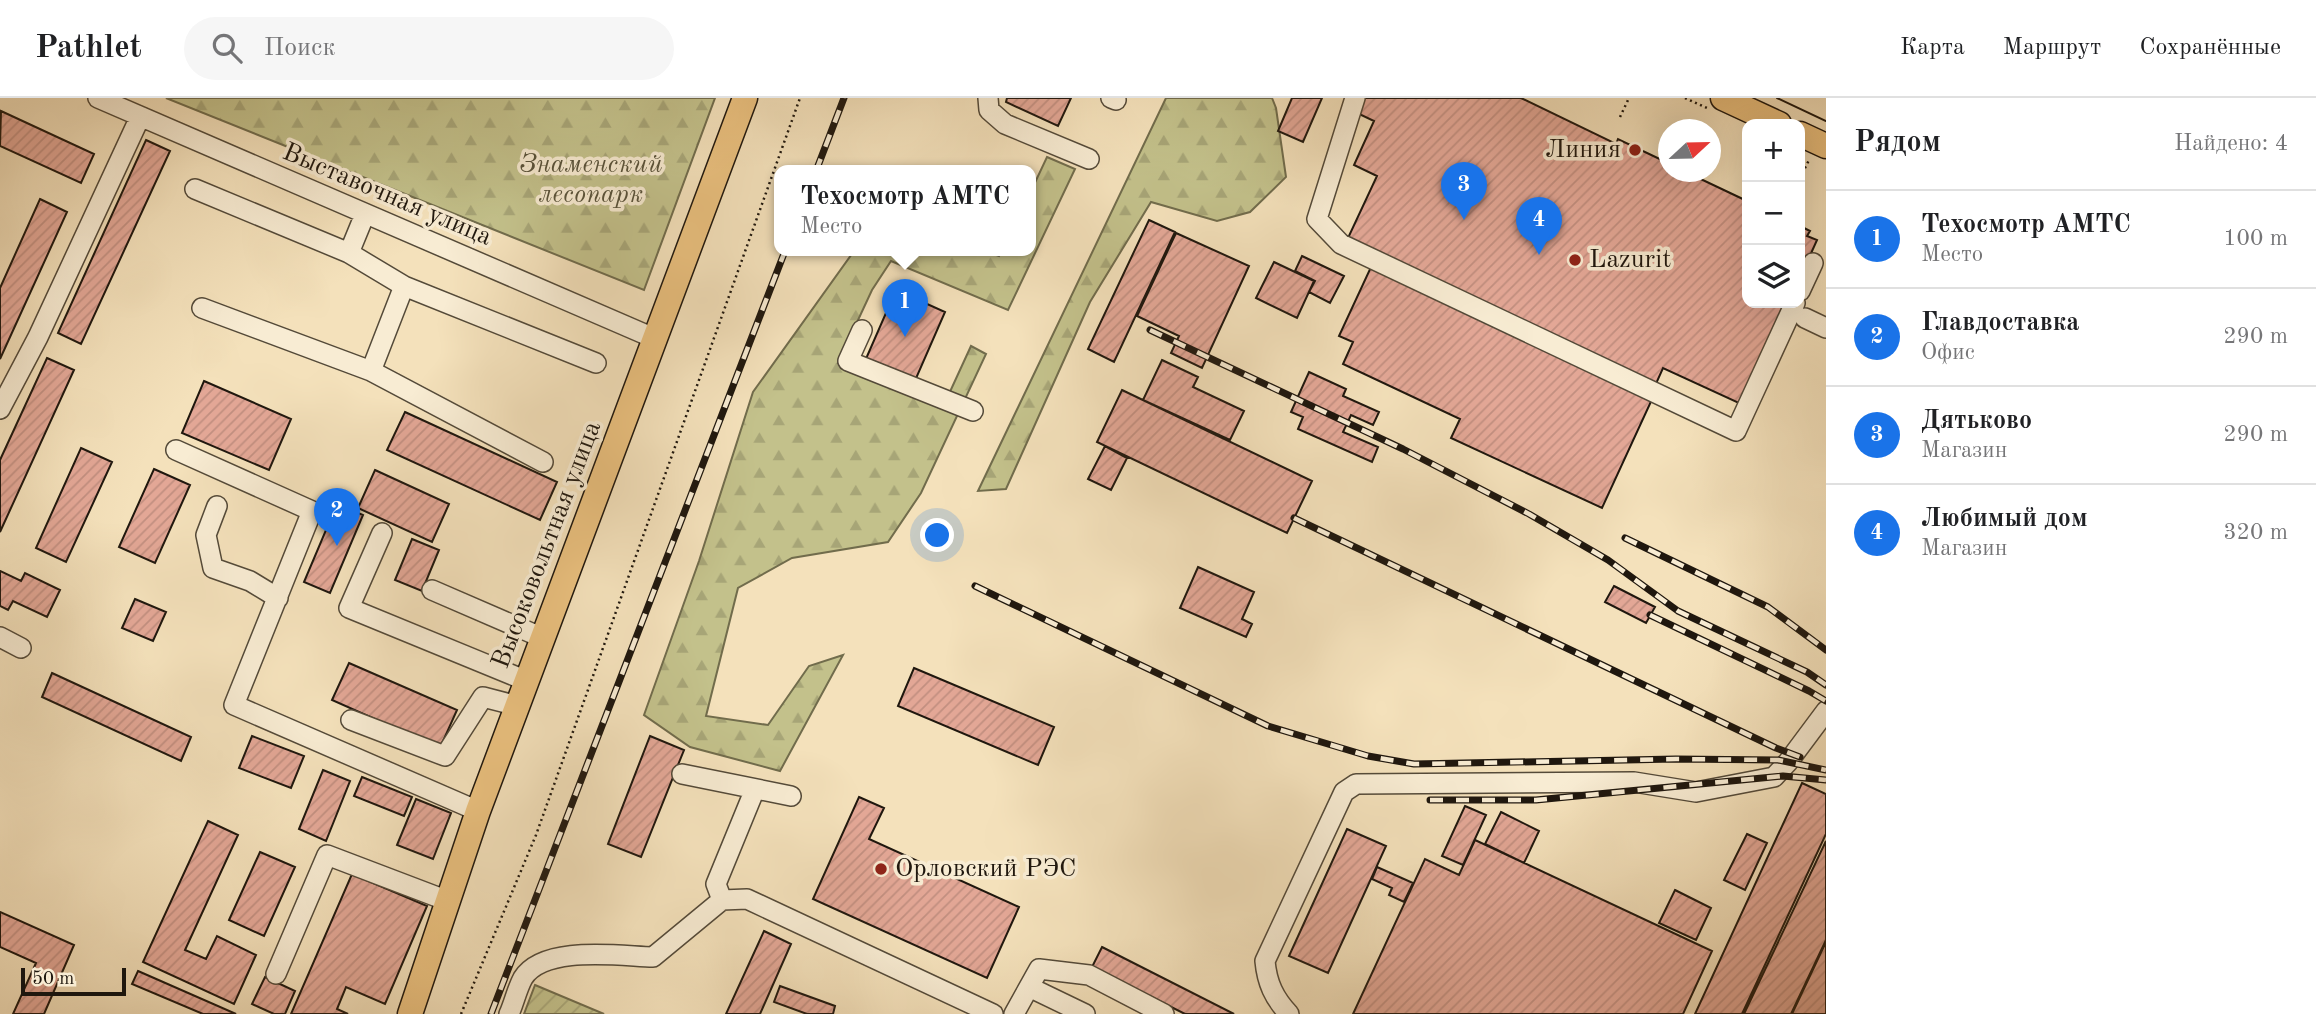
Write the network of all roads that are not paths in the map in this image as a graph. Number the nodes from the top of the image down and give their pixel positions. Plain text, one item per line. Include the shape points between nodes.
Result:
1 (99, 98) edge
2 (745, 98) edge
3 (988, 98) edge
4 (1355, 98) edge
5 (1723, 98) edge
6 (139, 117) junction
7 (1768, 119) edge
8 (1805, 139) edge
9 (1818, 151) edge
10 (1089, 159) dead end
11 (195, 189) dead end
12 (365, 214) junction
13 (349, 253) junction
14 (1813, 263) dead end
15 (1805, 280) edge
16 (404, 286) junction
17 (202, 308) dead end
18 (1800, 310) edge
19 (1826, 328) edge
20 (862, 330) dead end
21 (656, 339) junction
22 (596, 363) dead end
23 (371, 371) junction
24 (0, 409) edge
25 (973, 411) dead end
26 (176, 450) dead end
27 (543, 463) dead end
28 (217, 506) dead end
29 (382, 533) dead end
30 (432, 590) dead end
31 (278, 598) junction
32 (0, 637) edge
33 (543, 638) junction
34 (21, 648) dead end
35 (527, 681) junction
36 (518, 706) junction
37 (1826, 711) edge
38 (351, 720) dead end
39 (682, 775) dead end
40 (755, 789) junction
41 (790, 796) dead end
42 (478, 811) junction
43 (722, 900) junction
44 (447, 901) junction
45 (276, 974) dead end
46 (1029, 987) junction
47 (410, 1014) edge
48 (509, 1014) edge
49 (993, 1014) edge
50 (1014, 1014) edge
51 (1085, 1014) edge
52 (1164, 1014) edge
53 (1289, 1014) edge

1 - 6 street, Выставочная улица
2 - 21 main road, Высоковольтная улица
3 - 10 street via 989,110 1005,124
4 - 18 street via 1317,219 1341,244 1736,431
5 - 7 main road
6 - 12 street, Выставочная улица
6 - 24 street
8 - 9 main road
11 - 13 street
12 - 13 street
12 - 21 street, Выставочная улица
13 - 16 street
14 - 15 street
16 - 22 street
16 - 23 street
17 - 23 street
18 - 19 street
20 - 25 street via 848,361
21 - 33 main road, Высоковольтная улица
23 - 27 street
26 - 31 street via 312,511
28 - 31 street via 206,535 213,568 250,581
29 - 35 street via 349,608
30 - 33 street
31 - 42 street via 234,705
32 - 34 street
33 - 35 main road, Высоковольтная улица
35 - 36 main road, Высоковольтная улица
36 - 38 street via 483,696 445,756
36 - 42 main road, Высоковольтная улица
37 - 53 street via 1774,777 1696,792 1634,782 1356,784 1344,792 1265,961 1276,1000
39 - 40 street
40 - 41 street
40 - 43 street via 716,884
42 - 44 main road, Высоковольтная улица
43 - 48 street via 653,957 562,956 536,964 523,978
43 - 49 street via 747,899
44 - 45 street via 327,855
44 - 47 main road, Высоковольтная улица
46 - 50 street
46 - 51 street
46 - 52 street via 1039,969 1089,975

